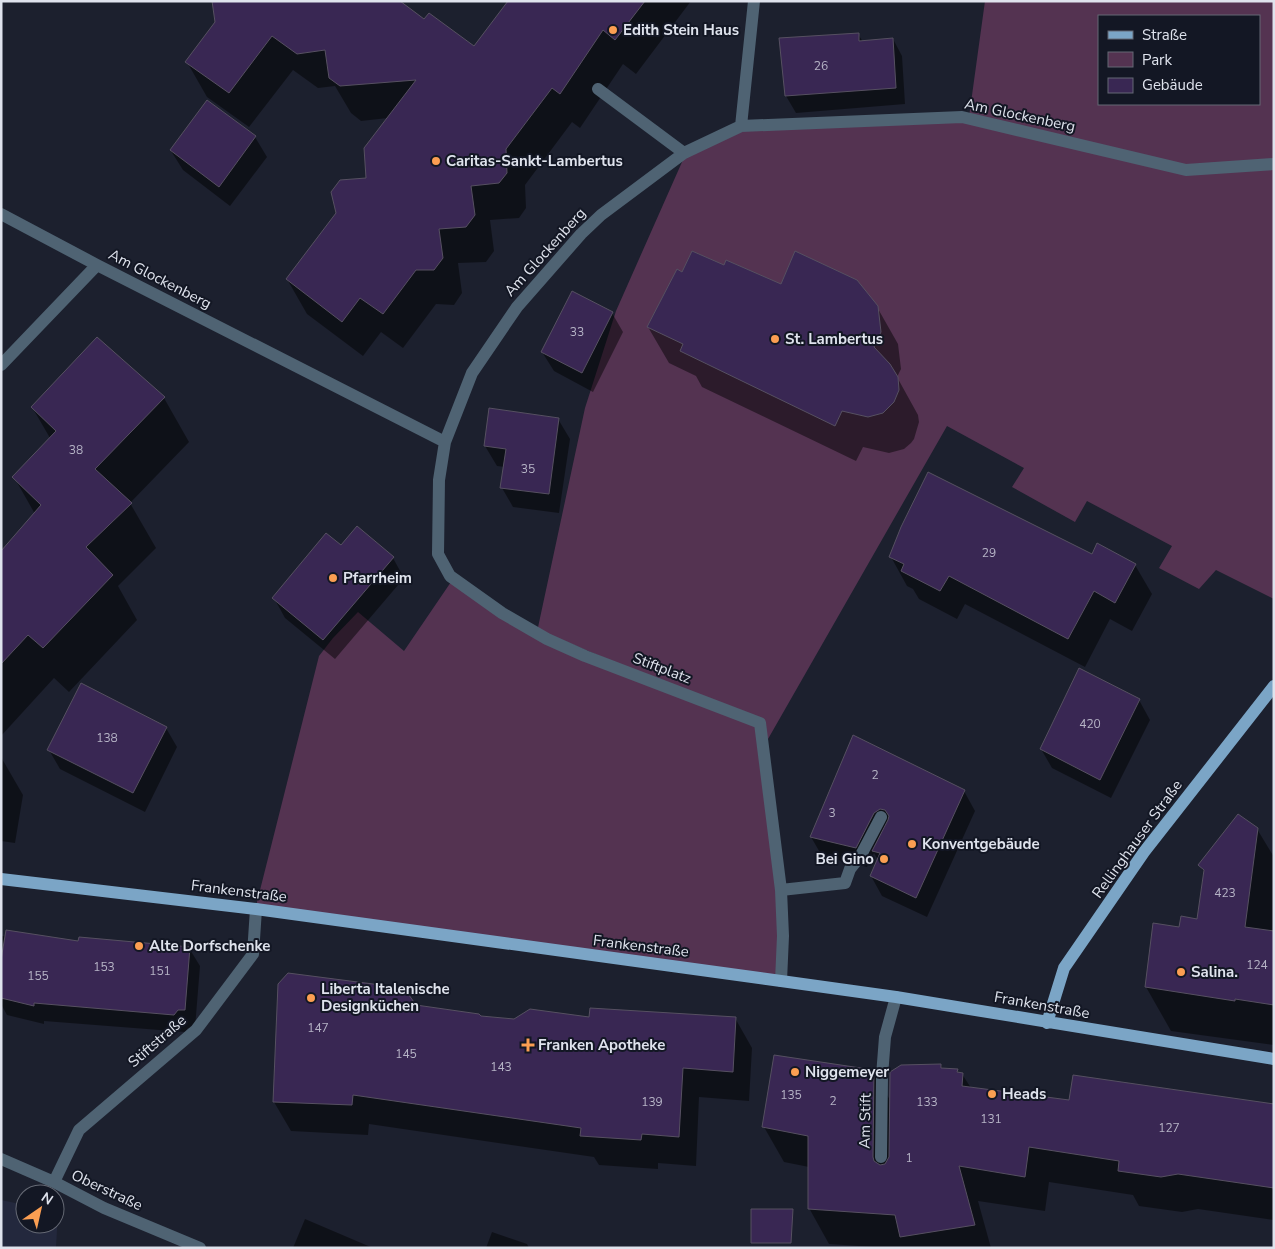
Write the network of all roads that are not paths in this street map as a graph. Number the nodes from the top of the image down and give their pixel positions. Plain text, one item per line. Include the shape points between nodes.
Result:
1 (754, 1) edge
2 (598, 89) dead end
3 (741, 126) junction
4 (684, 152) junction
5 (1274, 164) edge
6 (1, 214) edge
7 (97, 265) junction
8 (1, 365) edge
9 (445, 442) junction
10 (1274, 686) edge
11 (881, 817) dead end
12 (1, 878) edge
13 (781, 890) junction
14 (256, 909) junction
15 (781, 981) junction
16 (896, 997) junction
17 (1047, 1023) junction
18 (1274, 1059) edge
19 (881, 1157) dead end
20 (1, 1160) edge
21 (54, 1182) junction
22 (200, 1248) edge

1 - 3 street
2 - 4 street
3 - 4 street, Am Glockenberg
3 - 5 street, Am Glockenberg via 962,117 1186,170
4 - 9 street, Am Glockenberg via 601,215 516,307 472,373
6 - 7 street, Am Glockenberg
7 - 8 street
7 - 9 street, Am Glockenberg
9 - 13 street, Stiftplatz via 439,480 438,554 450,576 502,613 547,639 760,723
10 - 17 main road, Rellinghauser Straße via 1144,852 1064,968
11 - 13 street via 845,883
12 - 14 main road, Frankenstraße
13 - 15 street, Stiftplatz
14 - 15 main road, Frankenstraße
14 - 21 street, Stiftstraße via 252,954 196,1030 79,1130
15 - 16 main road, Frankenstraße
16 - 17 main road, Frankenstraße
16 - 19 street, Am Stift via 885,1037
17 - 18 main road, Frankenstraße
20 - 21 street, Oberstraße
21 - 22 street, Oberstraße via 104,1208

